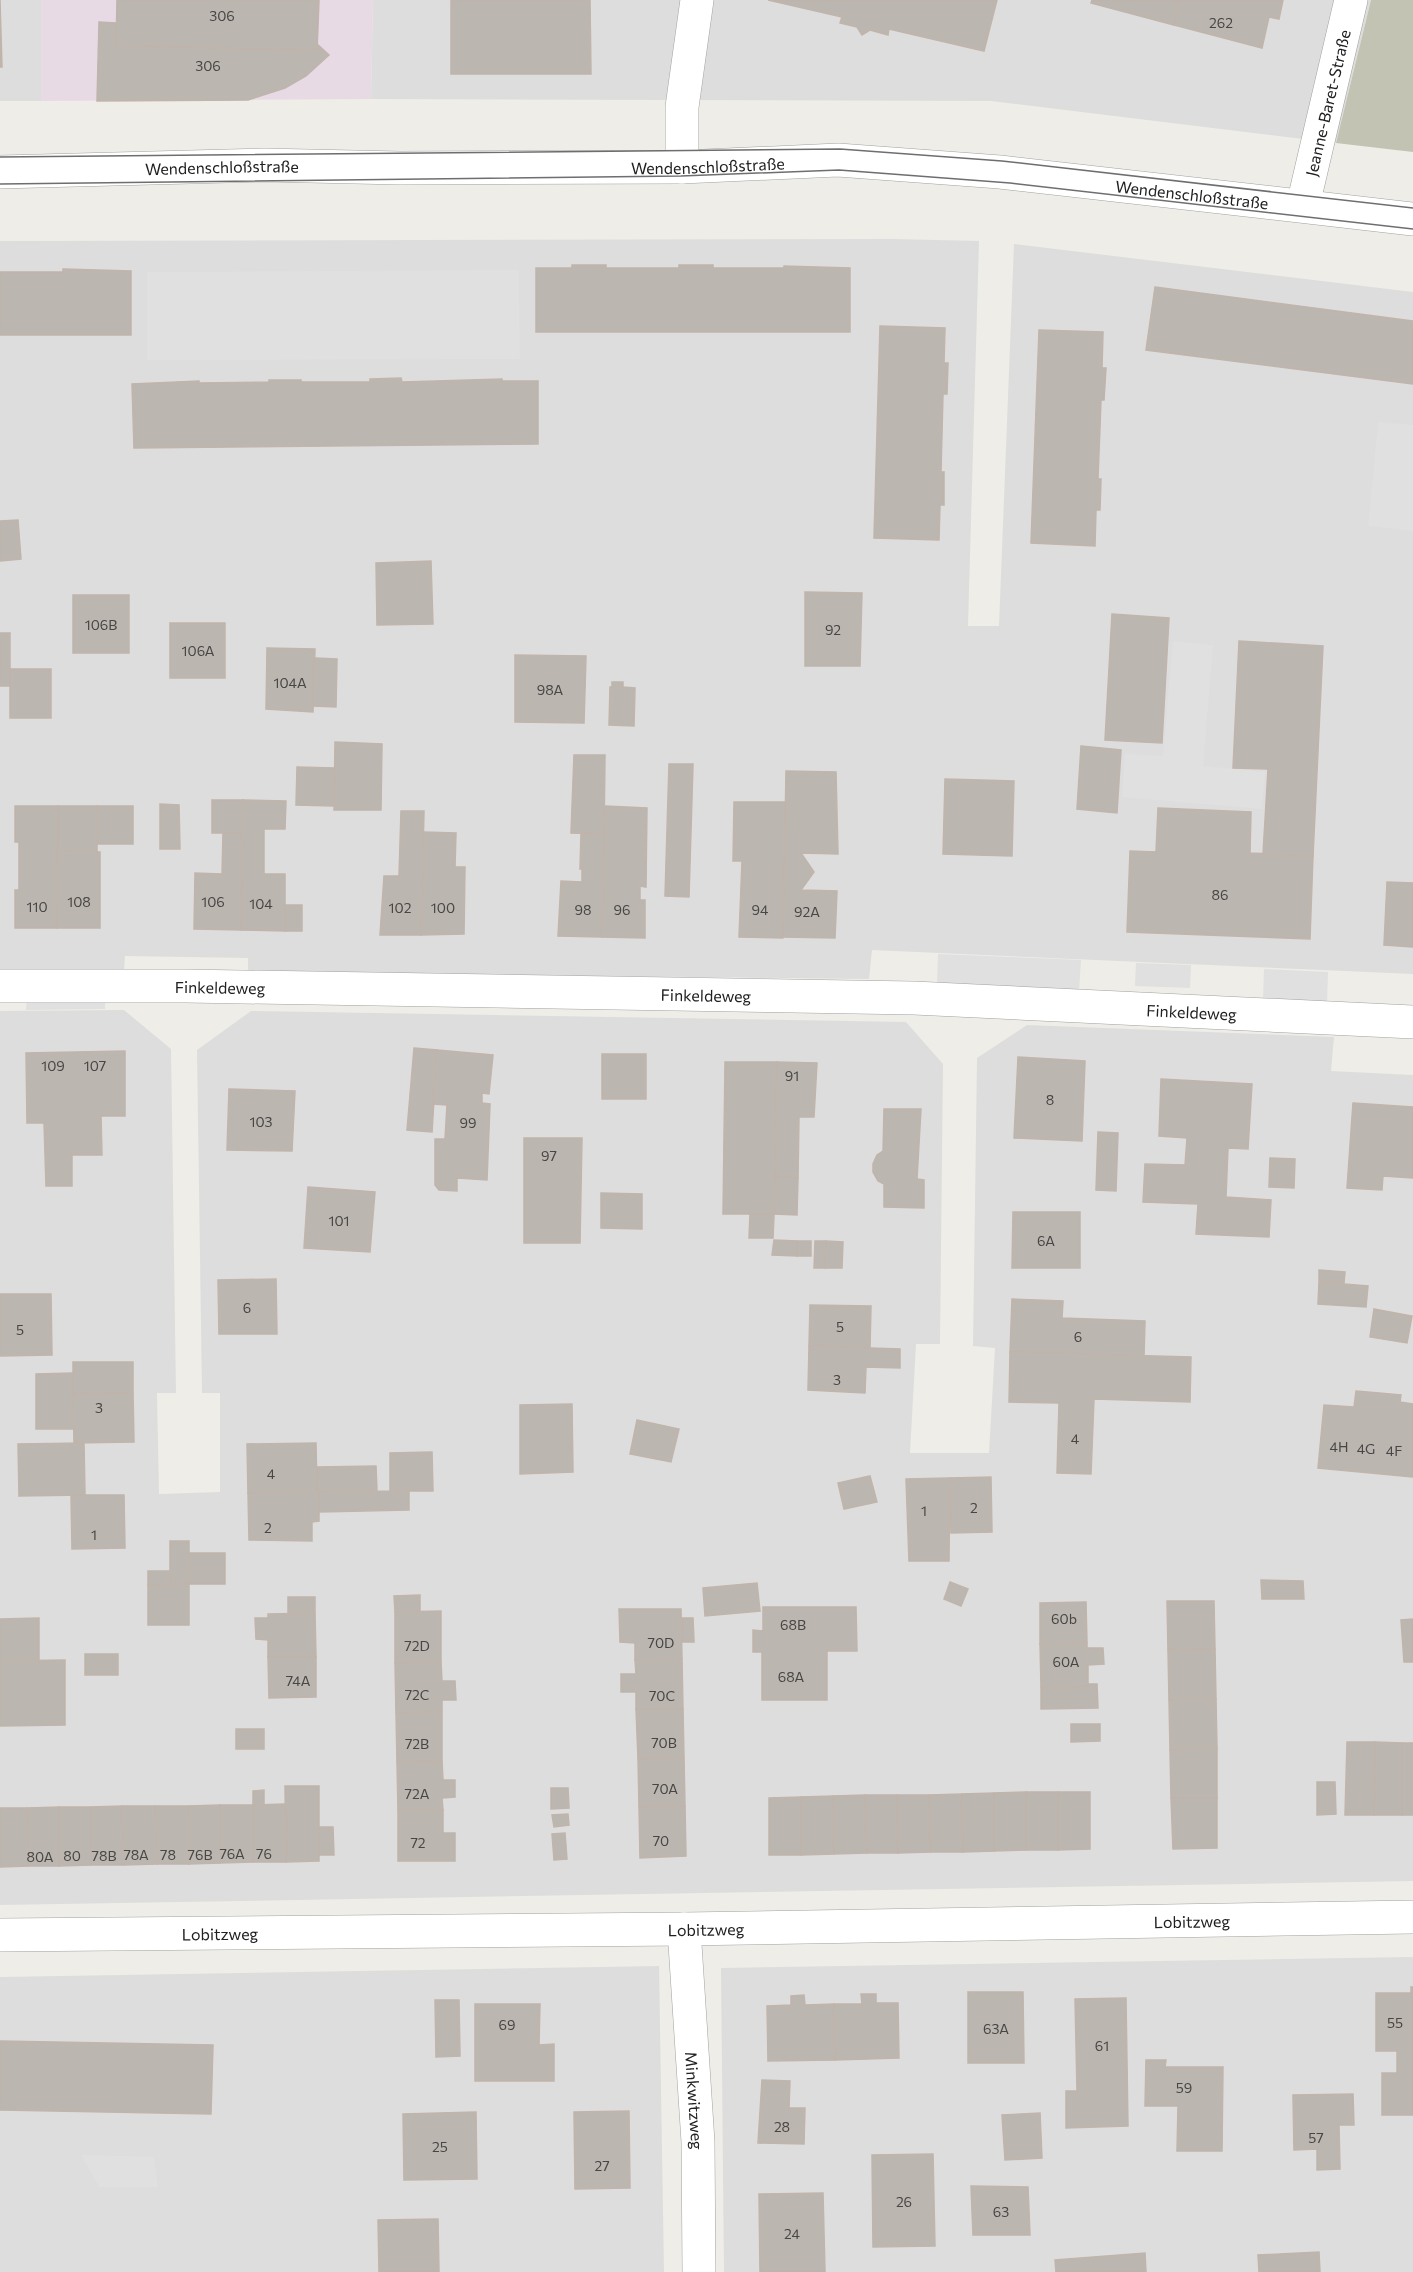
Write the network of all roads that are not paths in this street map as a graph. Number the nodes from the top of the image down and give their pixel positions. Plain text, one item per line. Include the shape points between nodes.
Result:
1 (697, 0) edge
2 (1351, 0) edge
3 (682, 167) junction
4 (0, 172) edge
5 (1303, 206) junction
6 (1413, 219) edge
7 (0, 986) edge
8 (1413, 1022) edge
9 (1413, 1917) edge
10 (684, 1929) junction
11 (0, 1935) edge
12 (699, 2272) edge

1 - 3 street via 682,107
2 - 5 street, Jeanne-Baret-Straße
3 - 4 street, Wendenschloßstraße via 264,165
3 - 5 street, Wendenschloßstraße via 838,160 1000,172
5 - 6 street, Wendenschloßstraße
7 - 8 street, Finkeldeweg via 914,998
9 - 10 street, Lobitzweg
10 - 11 street, Lobitzweg
10 - 12 street, Minkwitzweg via 698,2142

